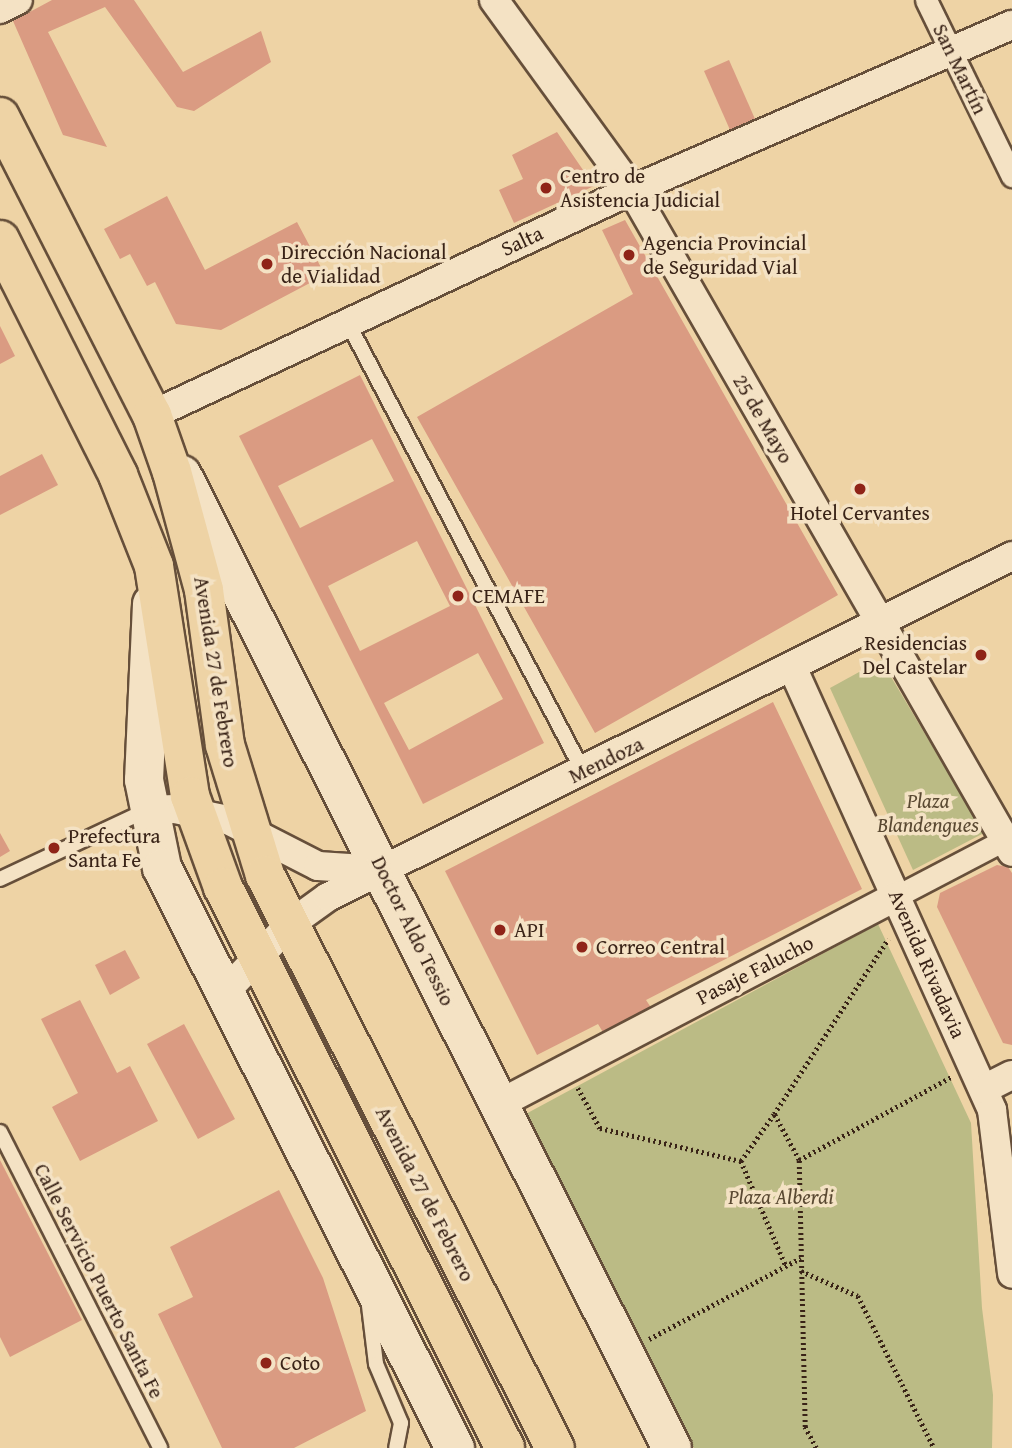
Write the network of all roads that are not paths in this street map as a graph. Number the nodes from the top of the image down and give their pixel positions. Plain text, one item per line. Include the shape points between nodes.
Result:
1 (494, 0) edge
2 (926, 0) edge
3 (1012, 25) edge
4 (953, 50) junction
5 (0, 117) edge
6 (1012, 176) edge
7 (632, 190) junction
8 (0, 240) edge
9 (348, 323) junction
10 (152, 415) junction
11 (148, 550) junction
12 (1012, 556) edge
13 (880, 623) junction
14 (793, 669) junction
15 (583, 771) junction
16 (148, 810) junction
17 (197, 812) junction
18 (248, 829) junction
19 (1010, 843) edge
20 (383, 870) junction
21 (0, 879) edge
22 (901, 906) junction
23 (289, 925) junction
24 (258, 959) junction
25 (223, 994) junction
26 (1012, 1075) edge
27 (990, 1091) edge
28 (499, 1104) junction
29 (0, 1132) edge
30 (365, 1269) junction
31 (1012, 1274) edge
32 (160, 1448) edge
33 (396, 1448) edge
34 (455, 1448) edge
35 (505, 1448) edge
36 (555, 1448) edge
37 (672, 1448) edge

1 - 7 street, 25 de Mayo
2 - 4 street, San Martín
3 - 4 street, Salta
4 - 6 street, San Martín
4 - 7 street, Salta
5 - 10 highway, Avenida 27 de Febrero
7 - 9 street, Salta
7 - 13 street, 25 de Mayo
8 - 11 highway, Avenida 27 de Febrero via 118,475
9 - 10 street, Salta
9 - 15 lane
10 - 18 highway, Avenida 27 de Febrero via 196,548 225,745
10 - 20 main road, Doctor Aldo Tessio
11 - 16 main road, Avenida 27 de Febrero via 152,607 144,711
11 - 17 highway, Avenida 27 de Febrero via 171,655 190,796
12 - 13 street, Mendoza
13 - 14 street, Mendoza
13 - 19 street, 25 de Mayo
14 - 15 street, Mendoza
14 - 22 street, Avenida Rivadavia via 812,721
15 - 20 street, Mendoza
16 - 17 street
16 - 21 lane
16 - 25 main road, Avenida 27 de Febrero via 175,900
17 - 18 street
17 - 24 highway, Avenida 27 de Febrero via 223,887
18 - 20 street via 318,866
18 - 23 highway, Avenida 27 de Febrero
19 - 22 street, Pasaje Falucho
20 - 23 street, Mendoza via 328,897
20 - 28 main road, Doctor Aldo Tessio
22 - 27 street, Avenida Rivadavia
22 - 28 street, Pasaje Falucho
23 - 24 street, Mendoza
23 - 36 highway, Avenida 27 de Febrero
24 - 25 street, Mendoza
24 - 35 highway, Avenida 27 de Febrero
25 - 30 main road, Avenida 27 de Febrero
26 - 27 street
27 - 31 street, Avenida Rivadavia
28 - 37 main road, Doctor Aldo Tessio
29 - 32 lane, Calle Servicio Puerto Santa Fe
30 - 33 lane via 376,1364 401,1423
30 - 34 main road, Avenida 27 de Febrero

